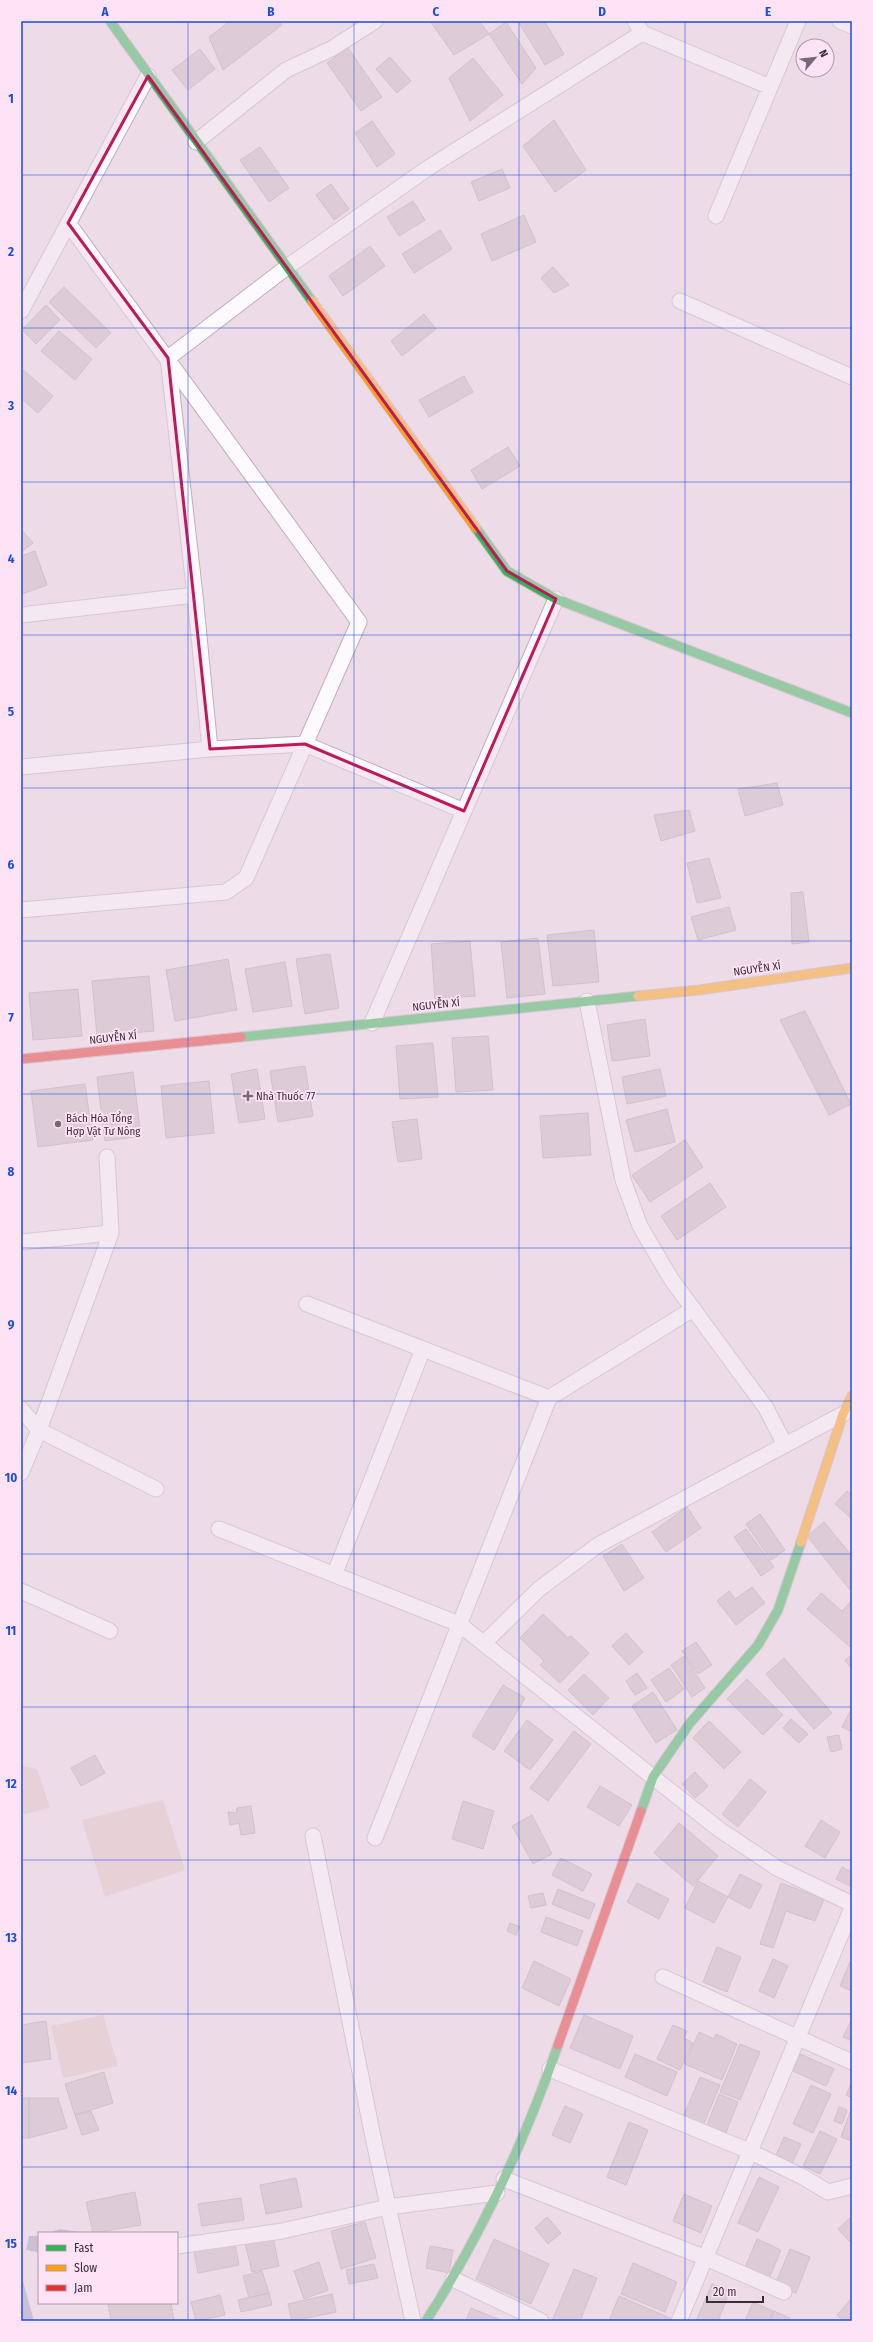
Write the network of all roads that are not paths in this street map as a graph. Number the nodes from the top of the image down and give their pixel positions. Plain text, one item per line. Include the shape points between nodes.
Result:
1 (110, 21) edge
2 (376, 21) edge
3 (798, 21) edge
4 (840, 21) edge
5 (852, 26) edge
6 (639, 27) edge
7 (148, 76) junction
8 (770, 87) junction
9 (196, 142) junction
10 (716, 216) dead end
11 (68, 222) junction
12 (287, 267) junction
13 (680, 302) dead end
14 (21, 310) edge
15 (168, 358) junction
16 (852, 377) edge
17 (195, 594) junction
18 (556, 600) junction
19 (21, 615) edge
20 (852, 713) edge
21 (305, 744) junction
22 (210, 749) junction
23 (21, 767) edge
24 (464, 811) junction
25 (21, 910) edge
26 (852, 968) edge
27 (588, 1001) junction
28 (372, 1023) junction
29 (21, 1059) edge
30 (107, 1157) dead end
31 (111, 1233) junction
32 (21, 1242) edge
33 (307, 1304) dead end
34 (693, 1309) junction
35 (423, 1349) junction
36 (852, 1396) edge
37 (549, 1398) junction
38 (21, 1409) edge
39 (843, 1414) junction
40 (39, 1430) junction
41 (785, 1445) junction
42 (21, 1473) edge
43 (156, 1489) dead end
44 (219, 1529) dead end
45 (335, 1573) junction
46 (21, 1591) edge
47 (459, 1624) junction
48 (110, 1631) dead end
49 (484, 1643) junction
50 (653, 1777) junction
51 (313, 1836) dead end
52 (375, 1838) dead end
53 (851, 1902) edge
54 (663, 1977) dead end
55 (797, 2037) junction
56 (852, 2062) edge
57 (550, 2069) junction
58 (749, 2151) junction
59 (504, 2180) junction
60 (852, 2186) edge
61 (497, 2193) junction
62 (388, 2207) junction
63 (178, 2246) edge
64 (706, 2258) junction
65 (453, 2279) junction
66 (784, 2292) dead end
67 (413, 2321) edge
68 (426, 2321) edge
69 (541, 2321) edge
70 (679, 2321) edge

1 - 7 street
2 - 9 street via 331,49 286,70
3 - 8 street
4 - 5 street
6 - 8 street
6 - 12 street via 428,168
7 - 9 street
7 - 11 street
8 - 10 street
9 - 12 street
11 - 14 street
11 - 15 street
12 - 15 street
12 - 18 street via 507,571
13 - 16 street
15 - 17 street
15 - 21 street via 359,622
17 - 19 street
17 - 22 street
18 - 20 street
18 - 24 street
21 - 22 street
21 - 24 street
21 - 25 street via 246,878 226,892
22 - 23 street
24 - 28 street
26 - 27 street, NGUYỄN XÍ via 699,990
27 - 28 street, NGUYỄN XÍ
27 - 34 street via 623,1180 640,1226 671,1279
28 - 29 street, NGUYỄN XÍ
30 - 31 street
31 - 32 street
31 - 40 street
33 - 35 street
34 - 37 street
34 - 41 street via 766,1408
35 - 37 street
35 - 45 street
36 - 39 street
37 - 47 street
38 - 40 street
39 - 41 street
39 - 50 street via 778,1610 758,1645 690,1723
40 - 42 street
40 - 43 street
41 - 49 street via 598,1545 539,1588
44 - 45 street
45 - 47 street
46 - 48 street
47 - 49 street
47 - 52 street
49 - 50 street
50 - 53 street via 720,1830 777,1868
50 - 57 street
51 - 62 street
53 - 55 street
54 - 55 street
55 - 56 street
55 - 58 street
57 - 58 street
57 - 59 street
58 - 60 street via 828,2192
58 - 64 street
59 - 61 street
59 - 64 street
61 - 62 street
61 - 65 street
62 - 63 street via 282,2231
62 - 67 street
64 - 66 street
64 - 70 street
65 - 68 street
65 - 69 street

